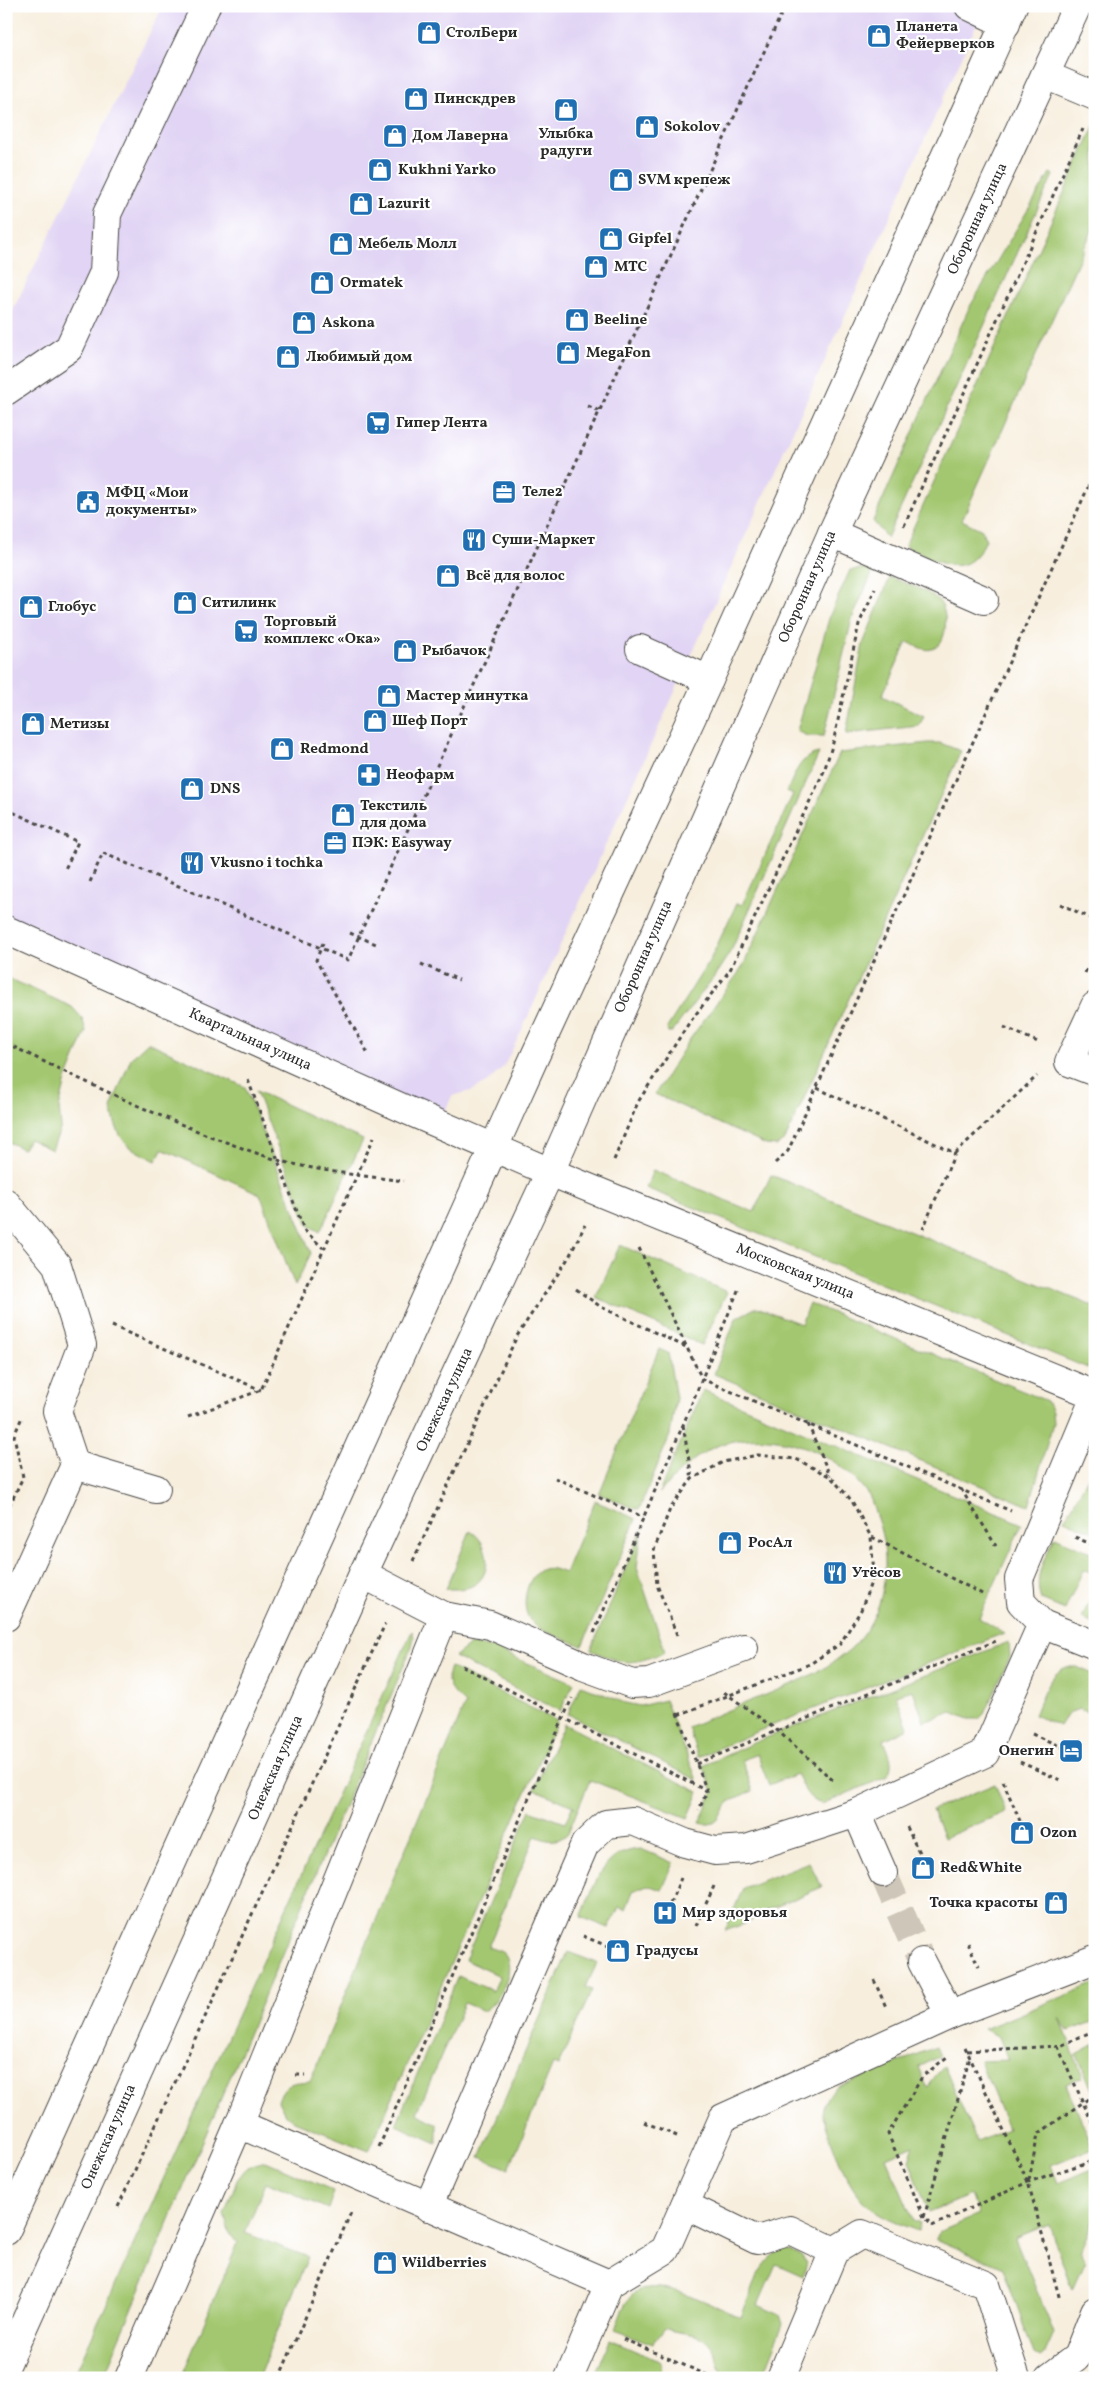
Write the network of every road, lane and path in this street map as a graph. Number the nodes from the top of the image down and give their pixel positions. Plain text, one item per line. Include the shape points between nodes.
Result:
1 (206, 6) edge
2 (785, 6) edge
3 (969, 6) edge
4 (1077, 6) edge
5 (1010, 15) edge
6 (1045, 75) junction
7 (1091, 109) edge
8 (6, 391) edge
9 (588, 406) dead end
10 (600, 411) junction
11 (1095, 472) edge
12 (832, 533) junction
13 (889, 558) junction
14 (984, 600) dead end
15 (640, 649) dead end
16 (709, 680) junction
17 (6, 809) edge
18 (64, 871) dead end
19 (90, 882) dead end
20 (1060, 904) dead end
21 (1095, 920) edge
22 (6, 930) edge
23 (350, 933) dead end
24 (360, 937) junction
25 (376, 944) dead end
26 (322, 946) junction
27 (421, 964) dead end
28 (459, 980) dead end
29 (1095, 1006) edge
30 (6, 1043) edge
31 (373, 1062) dead end
32 (1069, 1062) junction
33 (1095, 1072) edge
34 (248, 1080) dead end
35 (817, 1088) junction
36 (374, 1137) dead end
37 (496, 1148) junction
38 (955, 1153) junction
39 (278, 1159) junction
40 (775, 1163) dead end
41 (550, 1172) junction
42 (357, 1175) junction
43 (404, 1181) dead end
44 (599, 1192) junction
45 (6, 1203) edge
46 (924, 1229) dead end
47 (637, 1243) dead end
48 (323, 1248) junction
49 (738, 1288) dead end
50 (576, 1289) dead end
51 (71, 1308) junction
52 (687, 1347) junction
53 (702, 1379) junction
54 (261, 1390) junction
55 (1095, 1396) edge
56 (25, 1410) dead end
57 (188, 1417) dead end
58 (808, 1424) junction
59 (683, 1425) junction
60 (75, 1465) junction
61 (831, 1477) junction
62 (554, 1478) dead end
63 (692, 1479) junction
64 (156, 1489) dead end
65 (961, 1489) junction
66 (6, 1513) edge
67 (644, 1517) junction
68 (1042, 1523) junction
69 (871, 1537) junction
70 (1095, 1546) edge
71 (364, 1574) junction
72 (1019, 1579) junction
73 (399, 1592) junction
74 (991, 1598) dead end
75 (444, 1616) junction
76 (6, 1617) edge
77 (1042, 1624) junction
78 (678, 1638) dead end
79 (1095, 1645) edge
80 (744, 1648) dead end
81 (431, 1650) junction
82 (583, 1666) junction
83 (664, 1678) junction
84 (728, 1695) junction
85 (678, 1714) junction
86 (562, 1718) junction
87 (778, 1731) junction
88 (1030, 1733) dead end
89 (1062, 1748) dead end
90 (1019, 1762) dead end
91 (696, 1764) junction
92 (1000, 1776) dead end
93 (1060, 1780) dead end
94 (707, 1791) junction
95 (1020, 1821) dead end
96 (862, 1822) junction
97 (685, 1843) junction
98 (921, 1857) dead end
99 (884, 1873) tunnel mouth
100 (718, 1877) dead end
101 (670, 1903) dead end
102 (696, 1926) dead end
103 (579, 1934) dead end
104 (968, 1943) dead end
105 (610, 1947) dead end
106 (1095, 1959) edge
107 (922, 1962) tunnel mouth
108 (983, 1975) dead end
109 (874, 1980) dead end
110 (888, 2013) dead end
111 (950, 2015) junction
112 (1095, 2030) edge
113 (1059, 2046) junction
114 (957, 2049) dead end
115 (967, 2051) junction
116 (950, 2055) dead end
117 (970, 2056) junction
118 (1095, 2094) edge
119 (1082, 2103) junction
120 (644, 2122) dead end
121 (239, 2124) junction
122 (1095, 2129) edge
123 (678, 2136) dead end
124 (1095, 2160) edge
125 (366, 2179) junction
126 (1028, 2182) junction
127 (685, 2205) junction
128 (428, 2207) junction
129 (115, 2215) dead end
130 (924, 2217) junction
131 (932, 2224) junction
132 (6, 2231) edge
133 (834, 2251) junction
134 (919, 2256) junction
135 (609, 2284) junction
136 (1094, 2314) edge
137 (591, 2327) junction
138 (6, 2365) edge
139 (129, 2378) edge
140 (279, 2378) edge
141 (569, 2378) edge
142 (714, 2378) edge
143 (781, 2378) edge
144 (1016, 2378) edge
145 (1049, 2378) edge

1 - 8 main road via 107,214 104,272 69,348
2 - 10 path
3 - 5 main road
4 - 6 main road, Оборонная улица
5 - 16 main road
6 - 7 main road
6 - 12 main road, Оборонная улица
7 - 13 path
9 - 10 path
10 - 24 path
11 - 35 path
12 - 13 main road
12 - 41 main road, Оборонная улица
13 - 14 main road
13 - 44 path via 859,624 824,771 730,970 689,1023 638,1102
15 - 16 main road
16 - 37 main road via 535,1056
17 - 18 path via 78,842
19 - 26 path via 103,853
20 - 21 path
22 - 37 main road, Квартальная улица
23 - 24 path
24 - 25 path
24 - 26 path via 348,960
26 - 31 path via 316,960
27 - 28 path
29 - 32 main road
30 - 39 path via 108,1093 260,1155
32 - 33 main road
32 - 38 path via 1039,1074
34 - 39 path
35 - 38 path
35 - 40 path via 788,1151
36 - 42 path
37 - 41 main road, Московская улица
37 - 132 main road
38 - 46 path
39 - 42 path
39 - 48 path via 304,1230
41 - 44 main road, Московская улица
41 - 71 main road, Онежская улица
42 - 43 path
42 - 48 path
44 - 55 main road, Московская улица
44 - 73 path via 569,1257 517,1336
45 - 51 main road via 57,1265
47 - 52 path
48 - 54 path
49 - 53 path
50 - 52 path via 601,1306
51 - 54 path
51 - 60 main road via 82,1345 57,1411
52 - 53 path
53 - 58 path
53 - 59 path
54 - 57 path
55 - 68 main road
56 - 66 path via 14,1436 23,1477
58 - 61 path
58 - 65 path
59 - 63 path
59 - 67 path
60 - 64 main road
60 - 76 main road
61 - 63 path via 796,1459 758,1455 723,1462
61 - 69 path via 852,1501
62 - 67 path
63 - 78 path via 670,1509 654,1550 657,1586
65 - 68 path
65 - 72 path
67 - 82 path
68 - 70 path
68 - 72 main road
69 - 74 path
69 - 84 path via 874,1574 861,1610 840,1644 810,1664
71 - 73 main road
71 - 138 main road, Онежская улица
72 - 77 main road via 1021,1602
73 - 75 main road
73 - 129 path
75 - 81 main road
75 - 82 main road via 490,1625
77 - 79 main road
77 - 87 path
77 - 96 main road via 985,1753
80 - 83 main road
81 - 86 path
81 - 121 main road
82 - 83 main road via 632,1684
82 - 86 path via 579,1685
83 - 85 path
84 - 85 path
84 - 87 path
85 - 91 path
86 - 94 path
86 - 125 path
87 - 91 path
87 - 96 path via 847,1793
88 - 89 path
90 - 93 path
91 - 94 path
92 - 95 path
94 - 97 path
96 - 97 main road via 746,1849 715,1850
96 - 98 path via 902,1818
96 - 99 main road
97 - 101 path via 678,1860 688,1864
97 - 128 main road via 633,1821 606,1824 585,1844
100 - 102 path
103 - 105 path
104 - 108 path
106 - 111 main road
107 - 111 main road
109 - 110 path
111 - 127 main road via 723,2118
112 - 113 path
113 - 115 path
113 - 119 path
114 - 115 path via 964,2043
115 - 117 path
116 - 130 path via 922,2077 888,2134
117 - 126 path
117 - 130 path
118 - 119 path
119 - 122 path
119 - 126 path via 1038,2134
120 - 123 path
121 - 125 main road
121 - 139 main road
124 - 126 path
125 - 128 main road
125 - 140 path
126 - 131 path
126 - 136 path via 1063,2310
127 - 133 main road via 757,2240 790,2230
127 - 135 main road via 665,2250
128 - 135 main road
130 - 131 path
131 - 134 path
133 - 134 main road via 862,2234
133 - 143 main road
134 - 144 main road via 986,2285
135 - 137 main road
136 - 145 main road via 1077,2357
137 - 141 main road
137 - 142 path

